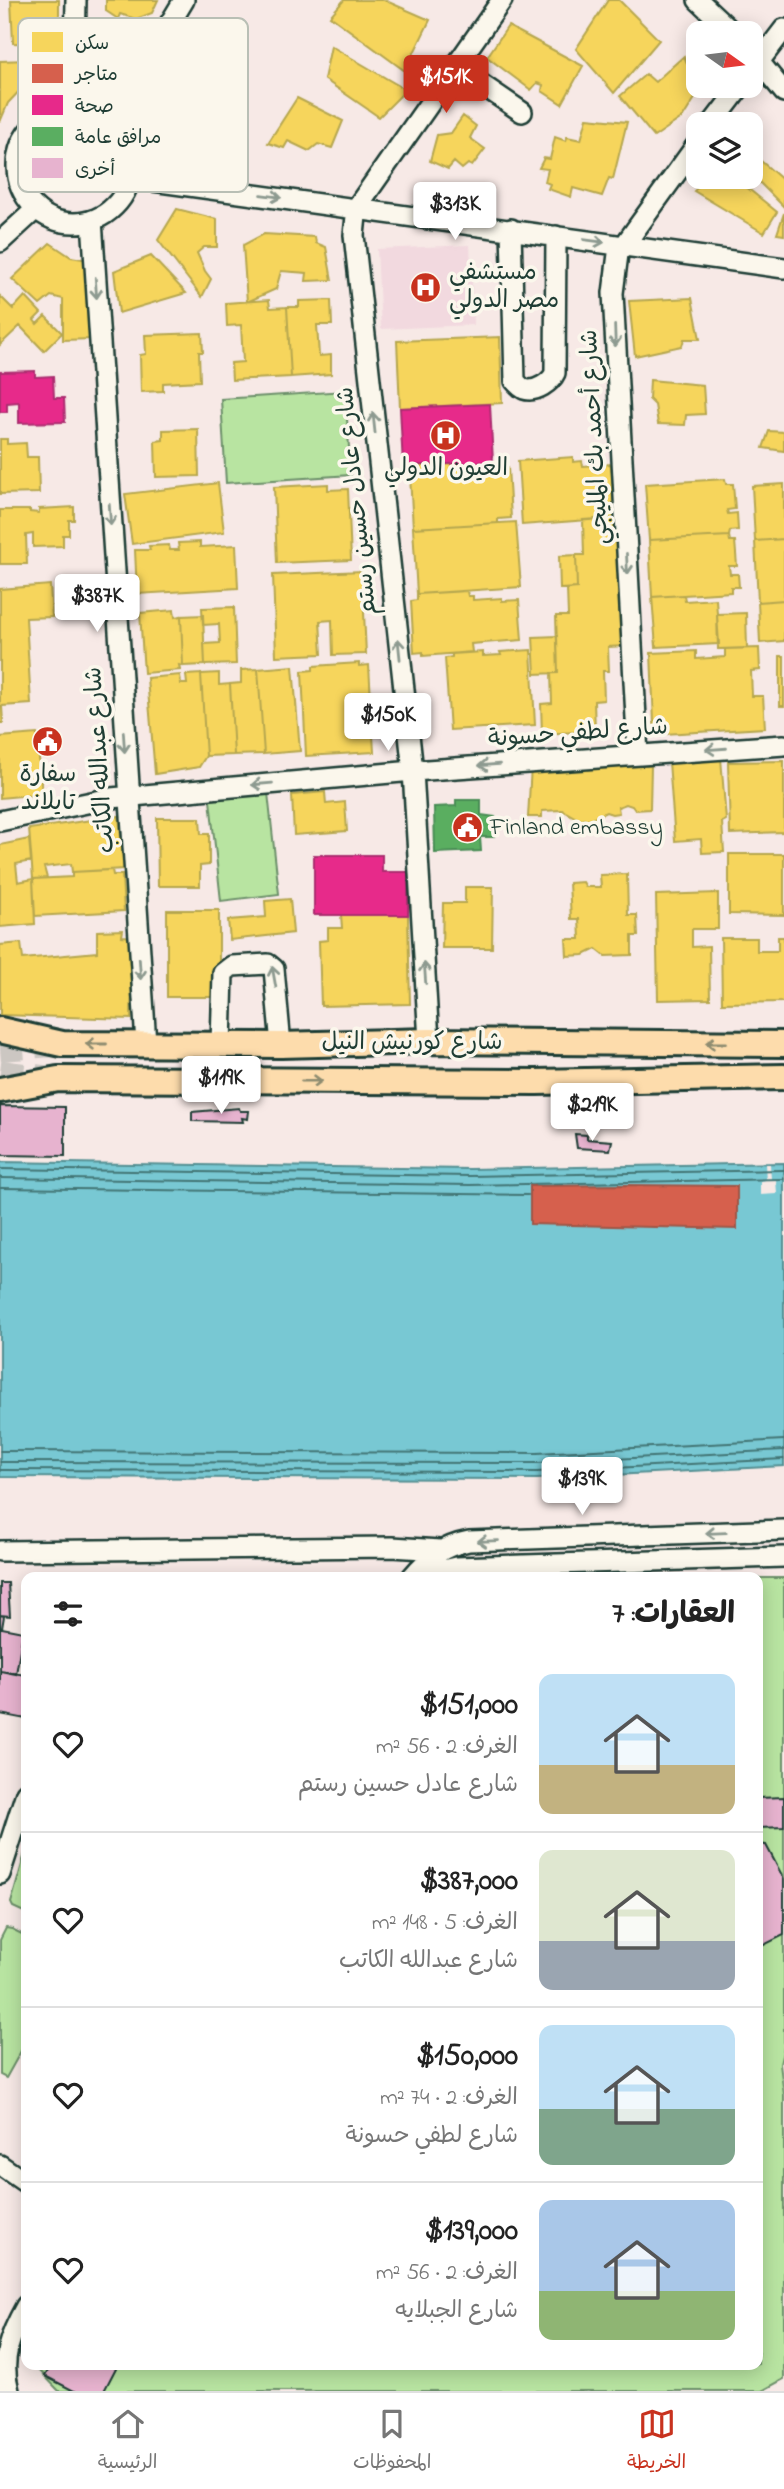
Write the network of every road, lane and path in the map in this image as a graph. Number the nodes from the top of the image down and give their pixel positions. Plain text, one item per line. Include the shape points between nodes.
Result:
1 (76, 0) edge
2 (184, 0) edge
3 (502, 0) edge
4 (698, 0) edge
5 (76, 18) edge
6 (173, 18) edge
7 (720, 21) edge
8 (784, 29) edge
9 (763, 51) edge
10 (456, 67) junction
11 (763, 70) edge
12 (784, 92) edge
13 (732, 98) edge
14 (522, 112) dead end
15 (721, 112) edge
16 (18, 150) edge
17 (686, 160) edge
18 (8, 165) edge
19 (18, 183) edge
20 (23, 192) edge
21 (125, 192) edge
22 (244, 192) edge
23 (357, 207) junction
24 (36, 209) junction
25 (92, 220) junction
26 (511, 229) junction
27 (556, 236) junction
28 (0, 242) edge
29 (623, 246) junction
30 (784, 268) edge
31 (784, 745) edge
32 (638, 755) junction
33 (412, 771) junction
34 (128, 797) junction
35 (0, 821) edge
36 (0, 1030) edge
37 (429, 1041) junction
38 (146, 1044) junction
39 (784, 1044) edge
40 (220, 1045) junction
41 (281, 1045) junction
42 (784, 1077) edge
43 (0, 1090) edge
44 (784, 1530) edge
45 (440, 1550) junction
46 (0, 1551) edge
47 (784, 1557) edge
48 (416, 1572) edge
49 (440, 1572) edge
50 (21, 1809) edge
51 (0, 1874) edge
52 (0, 2165) edge
53 (21, 2180) edge
54 (21, 2314) edge
55 (9, 2391) edge

1 - 5 street
2 - 6 street
3 - 10 street
4 - 7 street
8 - 9 street
10 - 14 street
10 - 23 street
11 - 12 street
13 - 15 street
16 - 18 street
17 - 29 street, شارع أحمد بك المليجي
18 - 19 street
20 - 24 street
21 - 25 street via 112,209
22 -> 23 street
23 - 26 street
33 -> 23 street, شارع عادل حسين رستم via 354,234
24 - 25 street via 63,223
24 - 28 street
25 -> 34 street, شارع عبدالله الكاتب
26 - 27 street
26 - 27 street via 515,381 524,389 547,384 555,373
27 -> 29 street
29 - 30 street
29 -> 32 street, شارع أحمد بك المليجي via 614,293 615,345
31 -> 32 street, شارع لطفي حسونة
32 -> 33 street, شارع لطفي حسونة
33 -> 34 street, شارع لطفي حسونة
37 -> 33 street, شارع عادل حسين رستم
34 - 35 street, شارع لطفي حسونة
34 -> 38 street, شارع عبدالله الكاتب
38 -> 36 main road, شارع كورنيش النيل via 62,1044
39 -> 37 main road, شارع كورنيش النيل
37 - 41 main road, شارع كورنيش النيل
38 - 40 main road, شارع كورنيش النيل
40 - 41 main road, شارع كورنيش النيل
41 -> 40 street via 274,969 268,964 232,966 223,973
43 -> 42 main road, شارع كورنيش النيل via 58,1079 536,1083
44 -> 45 street via 469,1541
45 - 46 street
45 - 48 street
47 - 49 street via 456,1567
50 - 51 street
52 - 53 street
54 - 55 street via 7,2348 4,2371

